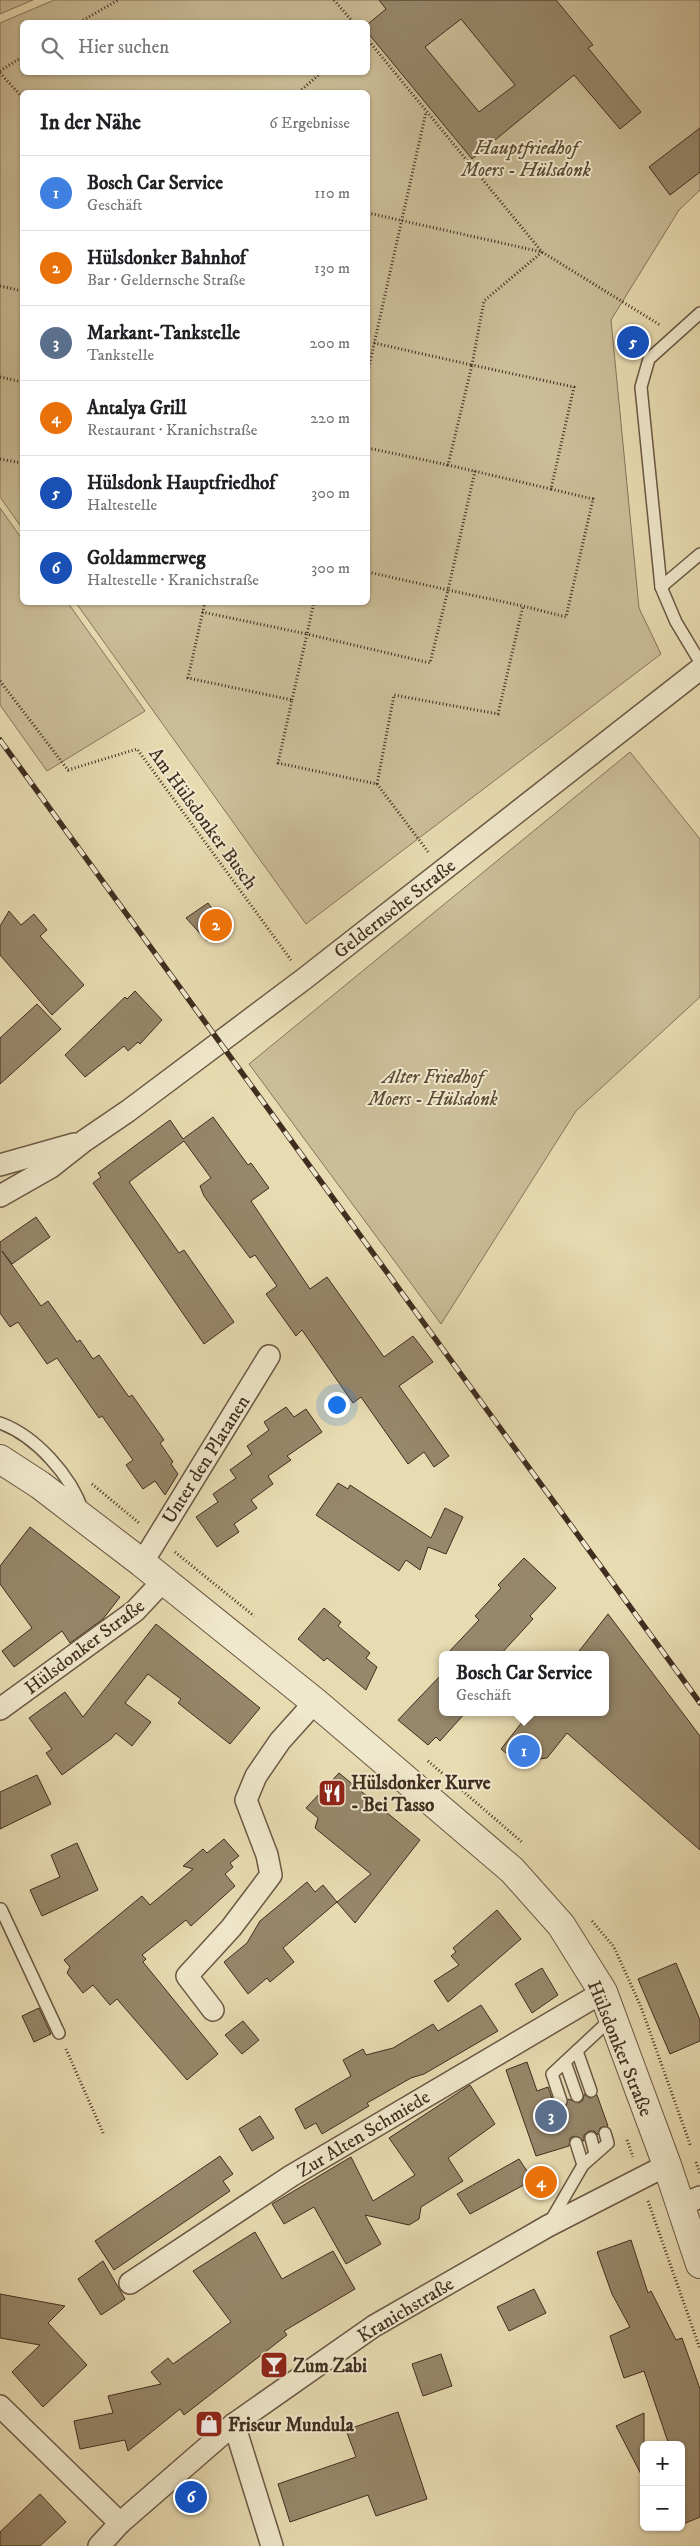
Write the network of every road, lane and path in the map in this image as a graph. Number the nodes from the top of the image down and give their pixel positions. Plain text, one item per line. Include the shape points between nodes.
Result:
1 (118, 0) edge
2 (334, 0) edge
3 (83, 20) edge
4 (351, 20) edge
5 (370, 42) edge
6 (20, 58) edge
7 (0, 72) edge
8 (319, 75) edge
9 (301, 90) edge
10 (20, 95) edge
11 (426, 111) junction
12 (370, 214) edge
13 (402, 221) junction
14 (542, 252) junction
15 (0, 286) edge
16 (20, 291) edge
17 (700, 313) edge
18 (675, 334) junction
19 (374, 343) junction
20 (370, 357) edge
21 (472, 364) junction
22 (0, 377) edge
23 (20, 382) edge
24 (370, 448) edge
25 (0, 459) edge
26 (20, 463) edge
27 (448, 465) junction
28 (475, 471) junction
29 (551, 489) junction
30 (700, 554) edge
31 (370, 572) edge
32 (661, 586) junction
33 (448, 590) junction
34 (203, 605) edge
35 (313, 605) edge
36 (523, 606) junction
37 (202, 612) junction
38 (307, 634) junction
39 (700, 662) edge
40 (700, 669) edge
41 (0, 681) edge
42 (292, 700) junction
43 (377, 784) junction
44 (442, 871) junction
45 (304, 979) junction
46 (84, 1141) junction
47 (0, 1165) edge
48 (9, 1186) edge
49 (0, 1196) edge
50 (270, 1356) dead end
51 (0, 1423) edge
52 (0, 1459) edge
53 (86, 1520) junction
54 (142, 1563) junction
55 (164, 1580) junction
56 (315, 1702) junction
57 (0, 1709) edge
58 (1, 1909) edge
59 (603, 1992) junction
60 (213, 2010) dead end
61 (612, 2018) junction
62 (59, 2033) joint
63 (577, 2051) junction
64 (565, 2062) junction
65 (591, 2091) dead end
66 (577, 2096) dead end
67 (561, 2101) dead end
68 (605, 2134) dead end
69 (104, 2135) dead end
70 (626, 2137) dead end
71 (591, 2138) dead end
72 (576, 2143) dead end
73 (596, 2154) junction
74 (583, 2165) junction
75 (667, 2165) junction
76 (639, 2178) junction
77 (690, 2201) edge
78 (548, 2226) junction
79 (700, 2264) edge
80 (130, 2283) dead end
81 (700, 2349) edge
82 (0, 2406) edge
83 (234, 2424) junction
84 (120, 2523) junction
85 (99, 2546) edge
86 (272, 2546) edge

1 - 3 path
2 - 4 path
5 - 11 path
6 - 7 path
7 - 10 path
8 - 9 path
11 - 13 path
11 - 14 path
12 - 13 path
13 - 14 path
13 - 19 path
14 - 18 path
14 - 21 path via 484,301
15 - 16 path
17 - 18 lane
18 - 32 lane via 649,358 641,386
19 - 20 path
19 - 21 path
21 - 27 path
21 - 29 path via 574,387
22 - 23 path
24 - 27 path
25 - 26 path
27 - 28 path
28 - 29 path
28 - 33 path
29 - 36 path via 593,499 566,617
30 - 32 lane
31 - 33 path
32 - 39 lane via 676,622
33 - 36 path
33 - 38 path via 430,663
34 - 37 path
35 - 38 path
36 - 43 path via 498,714 394,695
37 - 38 path
37 - 42 path via 188,678
38 - 42 path
40 - 44 street, Geldernsche Straße
41 - 45 path, Am Hülsdonker Busch via 68,770 137,749
42 - 43 path via 278,763
43 - 44 path
44 - 45 street, Geldernsche Straße
45 - 46 street, Geldernsche Straße
46 - 47 street, Geldernsche Straße
46 - 48 street, Geldernsche Straße via 52,1167
48 - 49 street, Geldernsche Straße
50 - 54 street, Unter den Platanen
51 - 53 lane via 10,1427 54,1462 76,1491
52 - 53 street, Hülsdonker Straße
53 - 54 street, Hülsdonker Straße
54 - 55 street, Hülsdonker Straße
55 - 56 street, Hülsdonker Straße
55 - 57 street, Hülsdonker Straße via 135,1611
56 - 59 street, Hülsdonker Straße via 512,1870 561,1925
56 - 60 street via 280,1740 256,1776 246,1800 267,1855 271,1875 231,1928 187,1976
58 - 62 lane
59 - 61 street, Hülsdonker Straße
59 - 80 street, Zur Alten Schmiede via 291,2176
61 - 63 lane
61 - 75 street, Hülsdonker Straße
62 - 69 path
63 - 64 lane
63 - 65 lane
64 - 66 lane
64 - 67 lane via 552,2074
68 - 73 lane via 608,2143
70 - 76 path
71 - 73 lane
72 - 74 lane
73 - 74 lane
74 - 78 lane
75 - 76 street, Kranichstraße
75 - 77 street, Hülsdonker Straße
76 - 78 street, Kranichstraße
76 - 81 path
77 - 79 street, Hülsdonker Straße
78 - 83 street, Kranichstraße via 374,2326
82 - 84 street
83 - 84 street, Kranichstraße
83 - 86 street
84 - 85 street, Kranichstraße

